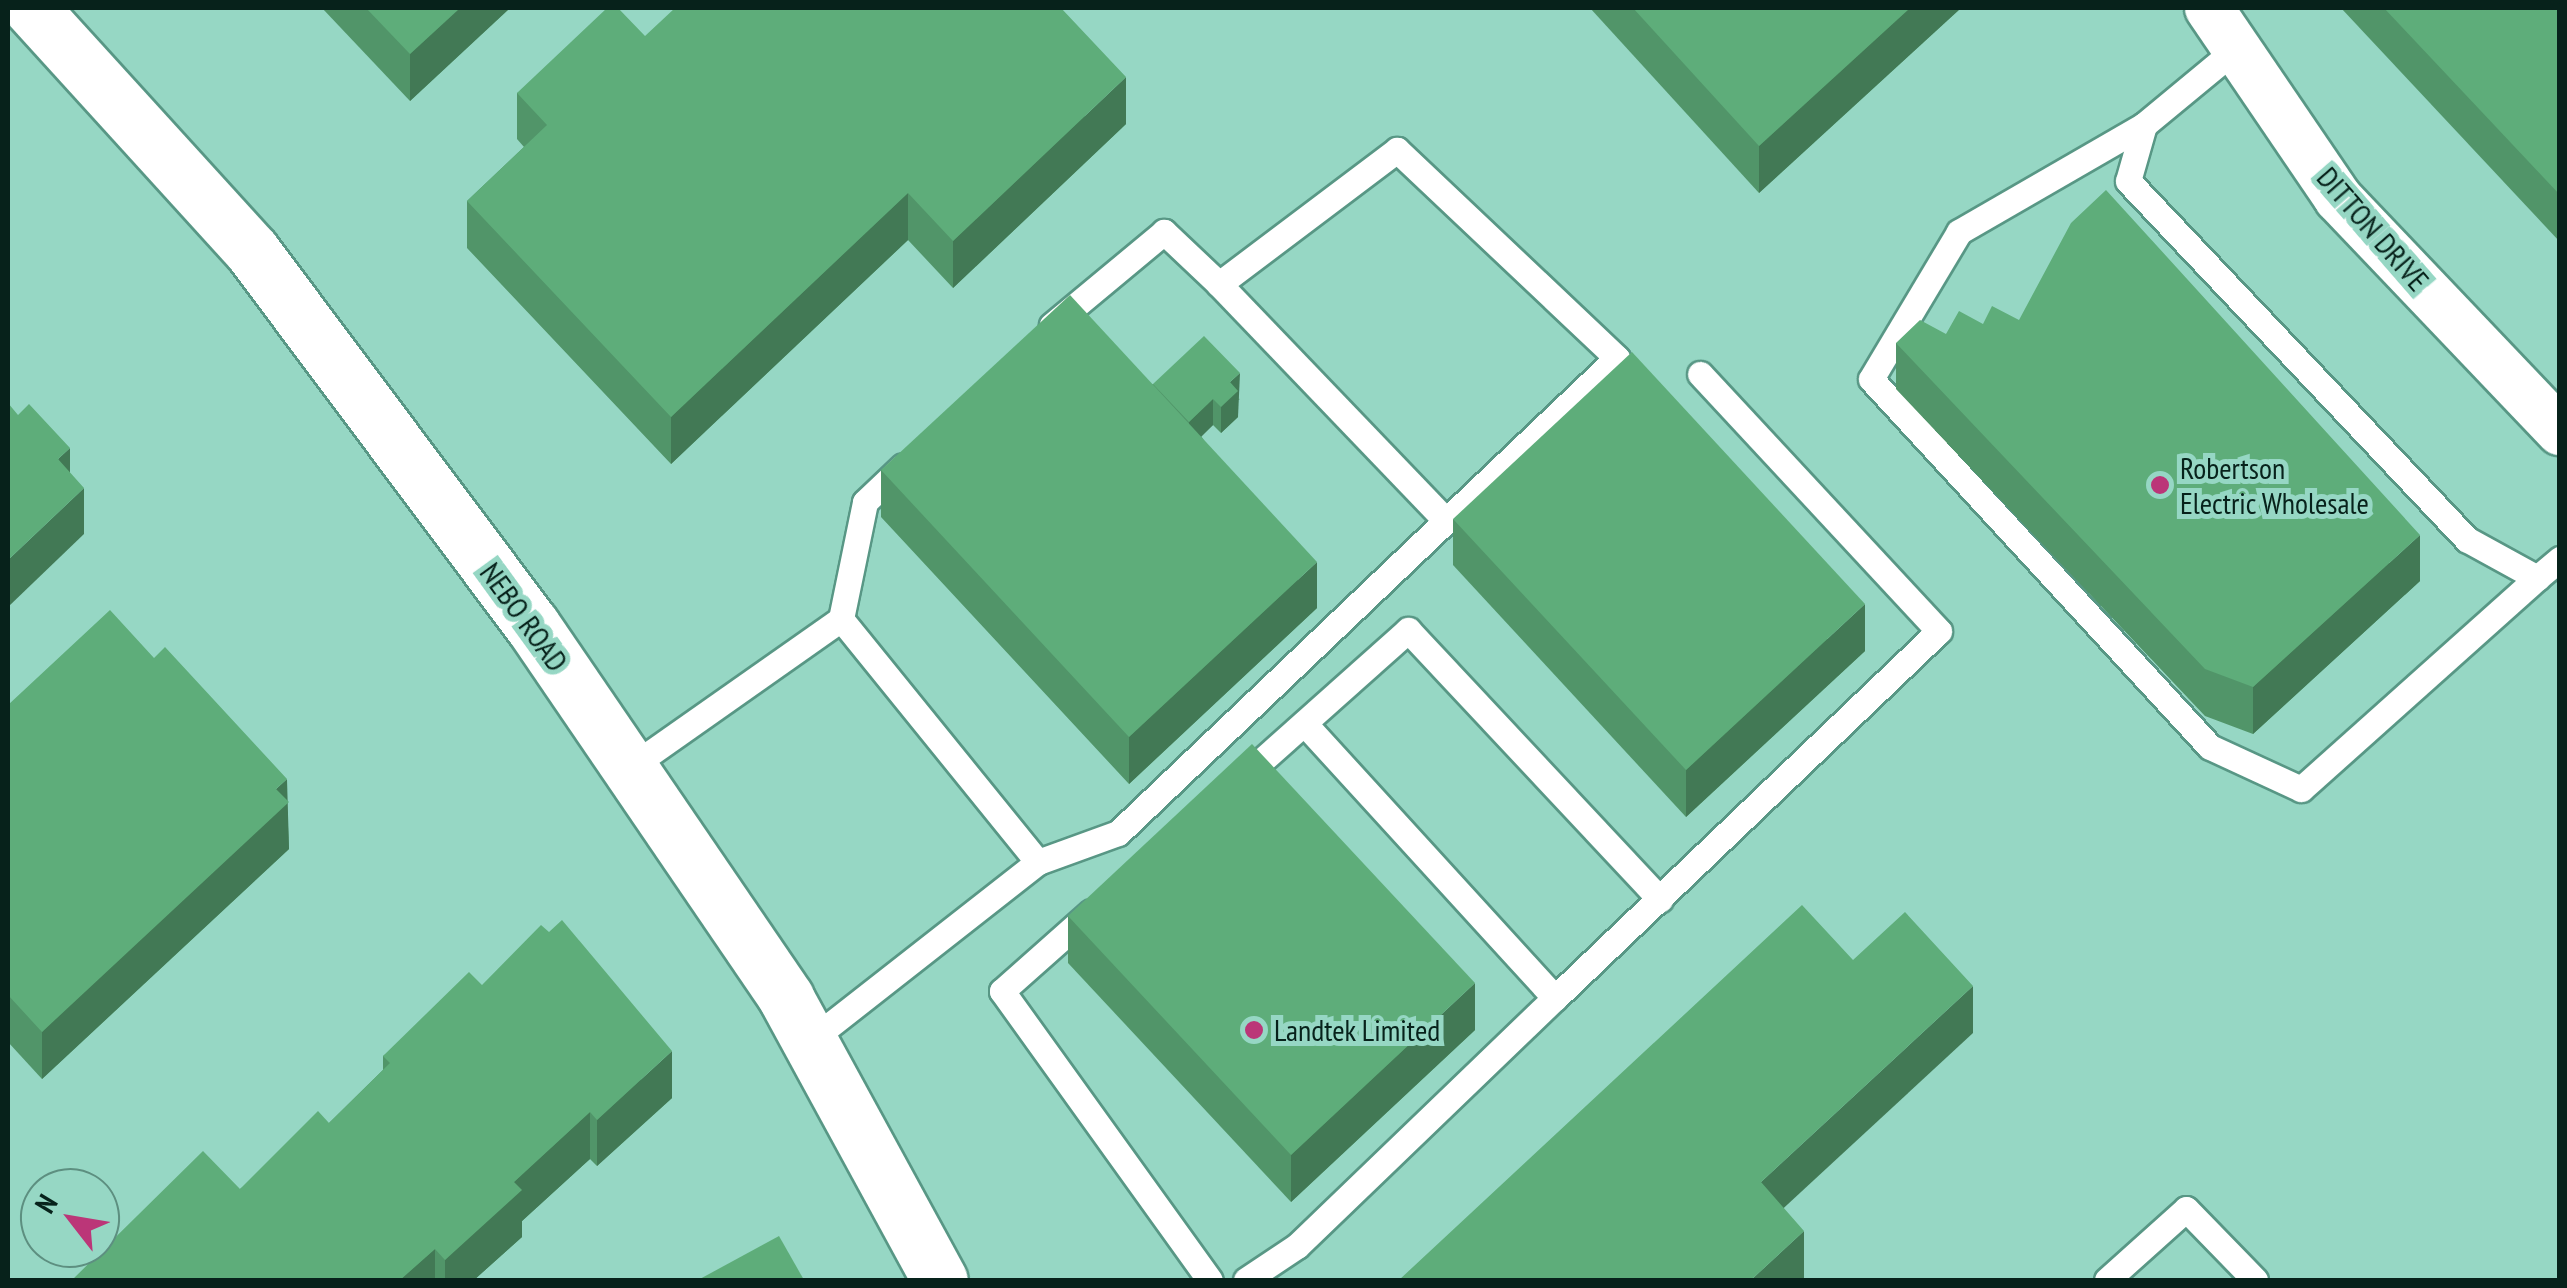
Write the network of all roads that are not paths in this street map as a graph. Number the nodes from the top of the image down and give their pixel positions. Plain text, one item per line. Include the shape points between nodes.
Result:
1 (31, 8) edge
2 (2209, 8) edge
3 (2236, 48) junction
4 (2144, 125) junction
5 (1219, 284) junction
6 (1028, 348) edge
7 (1700, 374) dead end
8 (2560, 431) edge
9 (920, 450) edge
10 (1446, 520) junction
11 (2560, 559) edge
12 (2537, 578) junction
13 (841, 619) junction
14 (1304, 723) junction
15 (629, 768) junction
16 (1218, 800) edge
17 (1038, 862) junction
18 (1117, 889) edge
19 (1660, 898) junction
20 (1555, 998) junction
21 (810, 1042) junction
22 (940, 1280) edge
23 (1210, 1280) edge
24 (1246, 1280) edge
25 (2107, 1280) edge
26 (2255, 1280) edge

1 - 15 street, NEBO ROAD via 252,251 532,625
2 - 3 street, DITTON DRIVE
3 - 4 lane
3 - 8 street, DITTON DRIVE via 2338,198
4 - 12 lane via 2128,181 2468,540
4 - 12 lane via 1959,232 1871,378 2210,746 2300,788
5 - 6 lane via 1164,232
5 - 10 lane
5 - 10 lane via 1397,150 1618,358
7 - 19 lane via 1940,631
9 - 13 lane via 866,502
10 - 17 lane via 1118,833
11 - 12 lane
13 - 15 lane
13 - 17 lane
14 - 16 lane
14 - 19 lane via 1408,630
14 - 20 lane
15 - 21 street, NEBO ROAD
17 - 21 lane
18 - 23 lane via 1002,991
19 - 20 lane
20 - 24 lane via 1297,1246
21 - 22 street, NEBO ROAD
25 - 26 lane via 2186,1209

